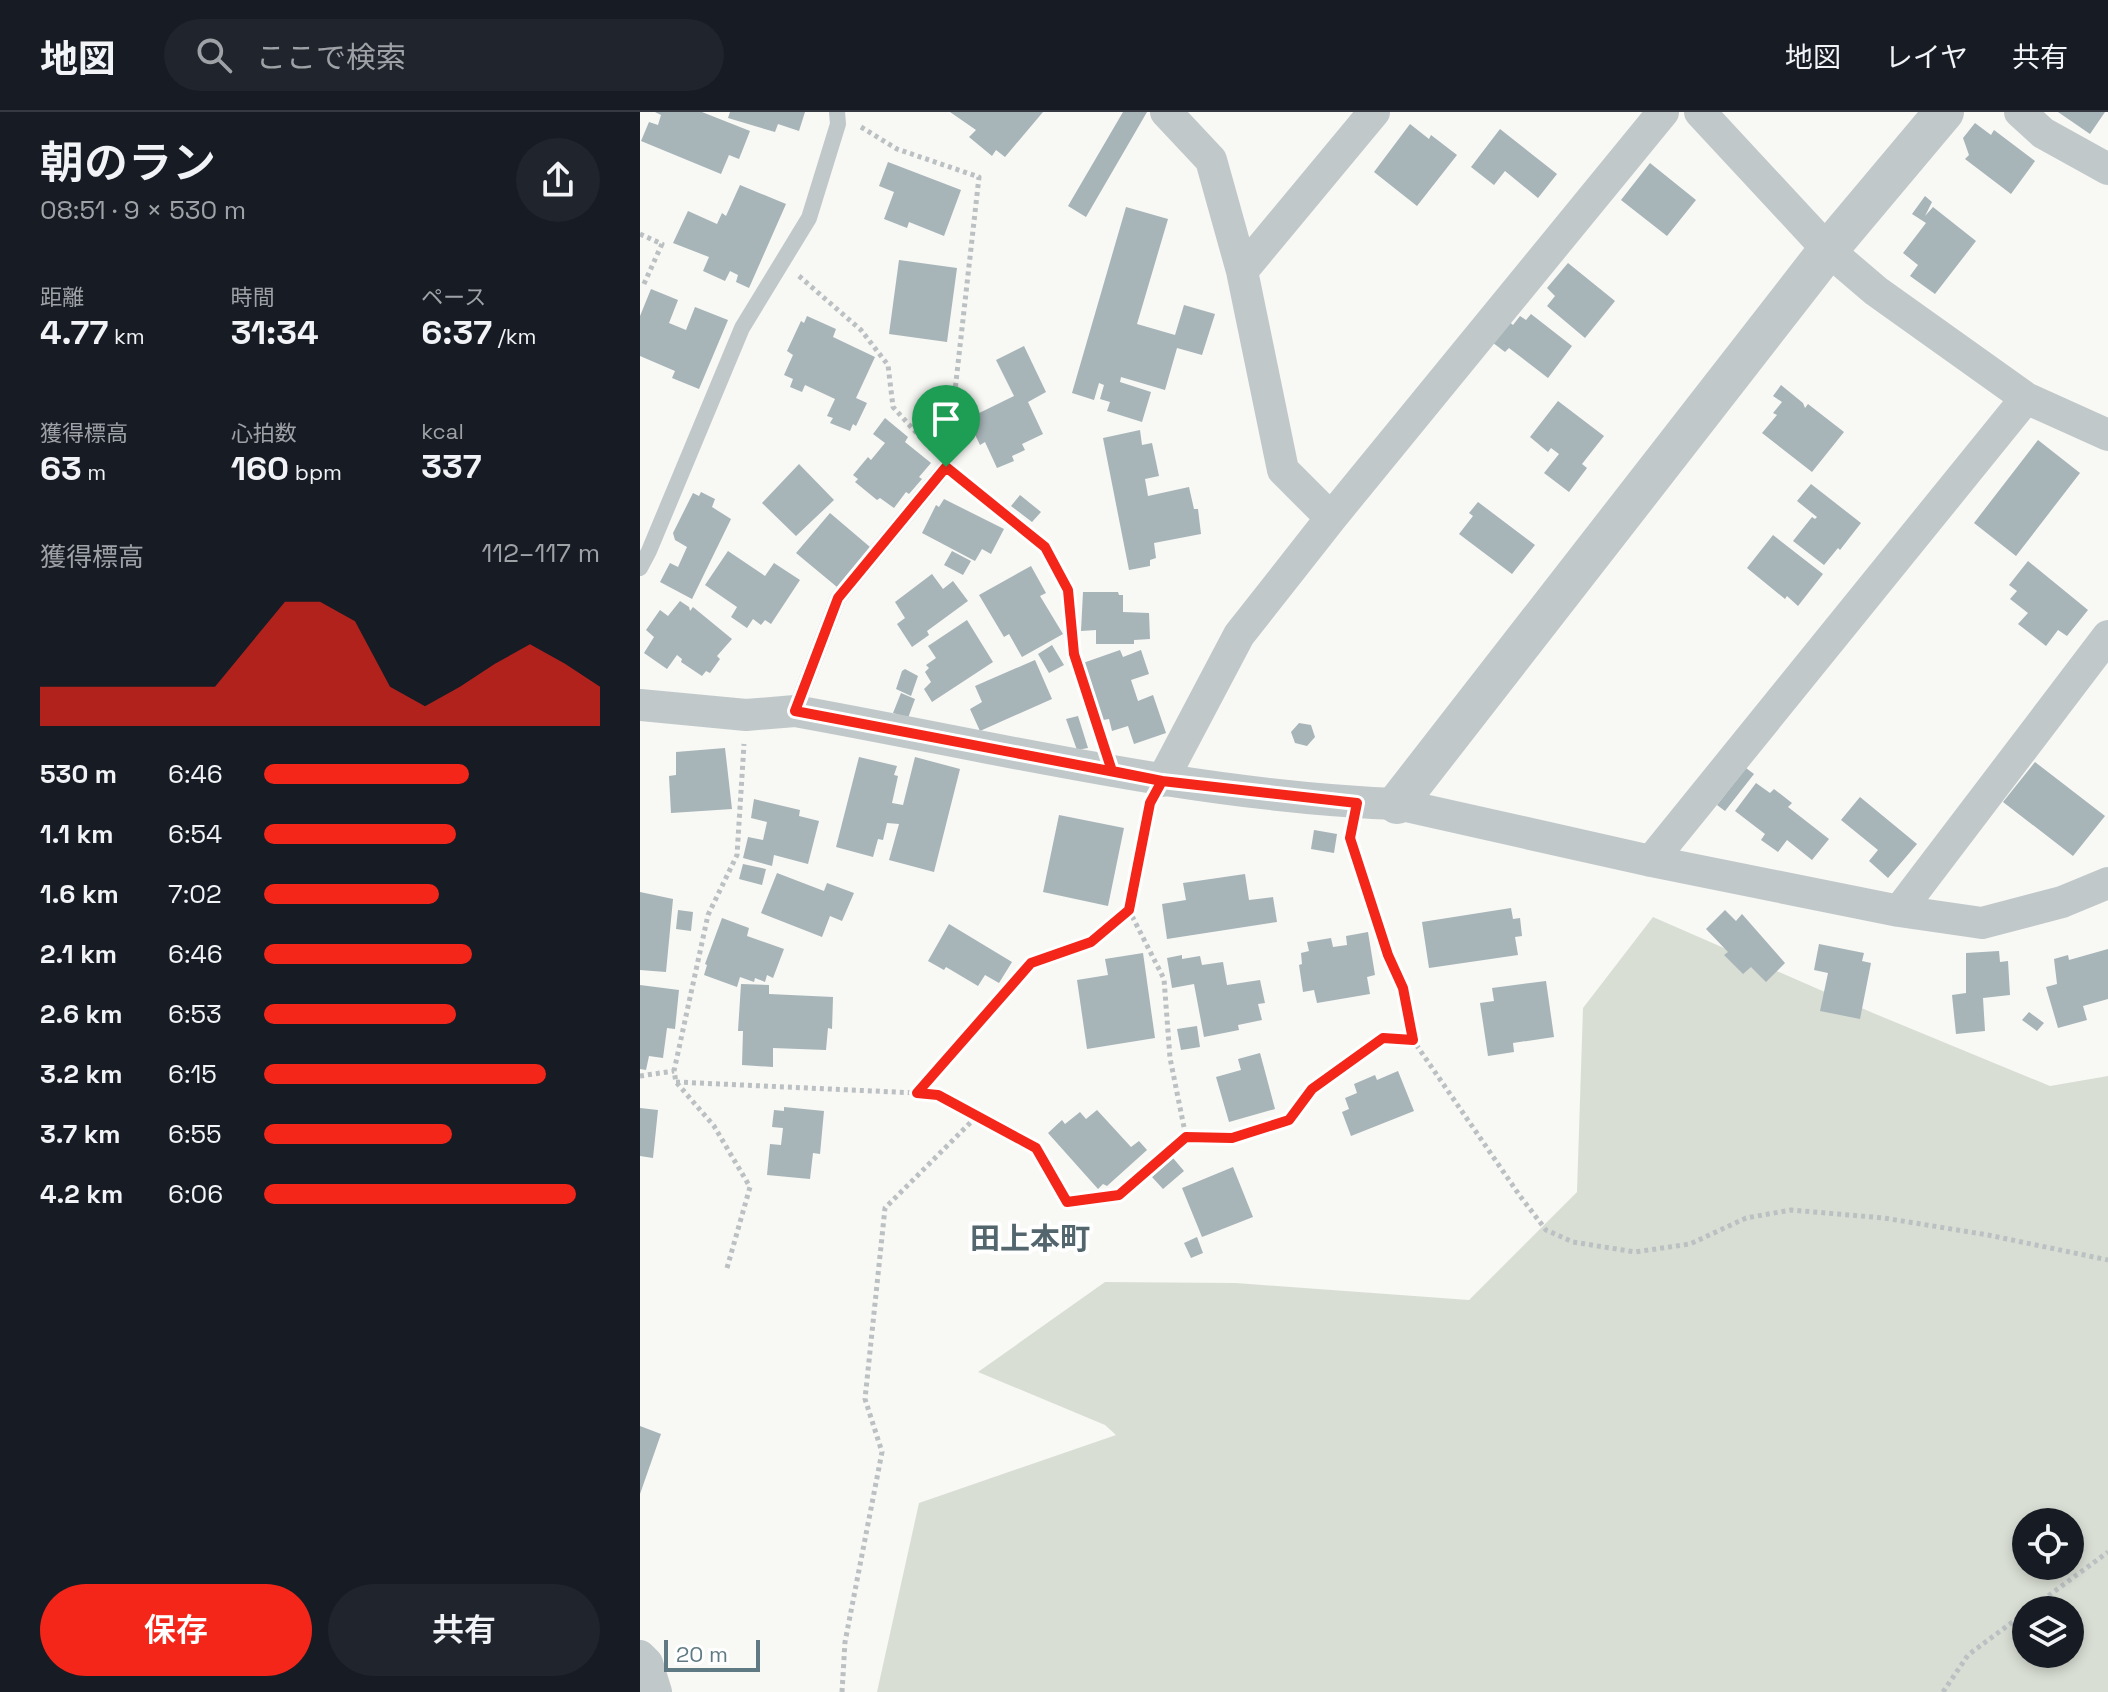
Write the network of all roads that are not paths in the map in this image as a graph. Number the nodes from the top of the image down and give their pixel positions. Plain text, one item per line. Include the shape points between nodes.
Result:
1 (1166, 112) edge
2 (1374, 112) edge
3 (1663, 112) edge
4 (1700, 112) edge
5 (1944, 112) edge
6 (2020, 112) edge
7 (837, 113) edge
8 (2108, 169) edge
9 (1828, 250) junction
10 (1242, 271) junction
11 (2026, 398) junction
12 (2108, 435) edge
13 (946, 467) road end
14 (1331, 518) junction
15 (640, 568) edge
16 (2108, 636) edge
17 (640, 705) edge
18 (795, 711) junction
19 (1162, 781) junction
20 (1397, 804) junction
21 (1651, 861) junction
22 (2108, 883) edge
23 (1899, 911) junction
24 (640, 1656) edge
25 (656, 1692) edge

1 - 10 street via 1211,160
2 - 10 street
3 - 14 street
4 - 9 street
5 - 9 street
6 - 8 street via 2043,133
7 - 15 lane via 809,218 742,328
9 - 11 street via 1876,291
9 - 20 street
10 - 14 street via 1283,470
11 - 12 street
11 - 21 street
13 - 18 lane via 838,598
14 - 19 street via 1239,635
16 - 23 street
17 - 18 street via 746,715
18 - 19 street
19 - 20 street
20 - 21 street
21 - 23 street
22 - 23 street via 2062,902 1982,923
24 - 25 street

